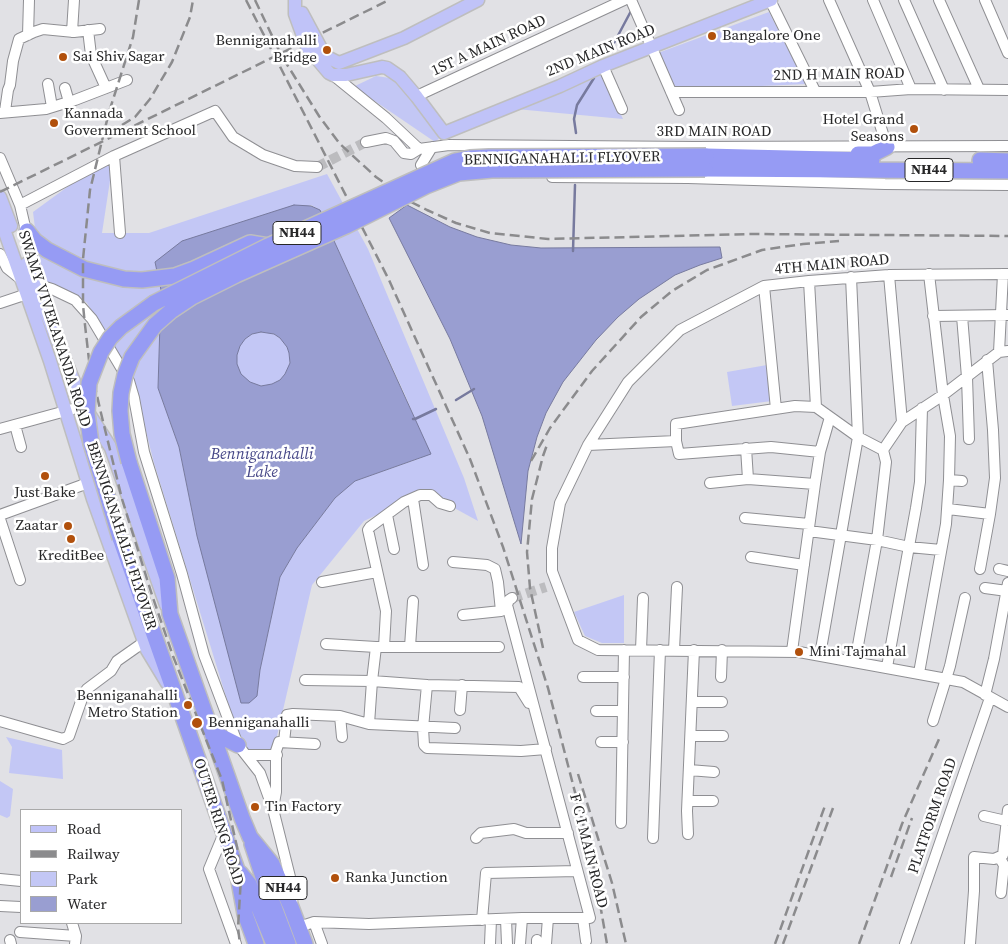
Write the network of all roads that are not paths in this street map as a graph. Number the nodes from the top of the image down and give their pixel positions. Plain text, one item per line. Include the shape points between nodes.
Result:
1 (29, 0) edge
2 (74, 0) edge
3 (295, 0) edge
4 (478, 0) edge
5 (624, 0) edge
6 (631, 0) edge
7 (770, 0) edge
8 (829, 0) edge
9 (873, 0) edge
10 (904, 0) edge
11 (939, 0) edge
12 (985, 0) edge
13 (100, 29) dead end
14 (88, 30) junction
15 (72, 32) junction
16 (28, 35) junction
17 (652, 48) junction
18 (1008, 53) edge
19 (603, 66) junction
20 (333, 75) junction
21 (127, 80) dead end
22 (48, 84) dead end
23 (65, 88) dead end
24 (106, 88) junction
25 (912, 89) junction
26 (979, 89) junction
27 (944, 90) junction
28 (1008, 90) edge
29 (815, 91) junction
30 (671, 92) junction
31 (870, 92) junction
32 (421, 94) dead end
33 (69, 102) junction
34 (52, 107) junction
35 (622, 109) dead end
36 (3, 110) edge
37 (679, 110) dead end
38 (442, 130) junction
39 (366, 142) tunnel mouth
40 (449, 145) junction
41 (1008, 146) edge
42 (432, 147) junction
43 (888, 147) junction
44 (419, 149) junction
45 (114, 156) junction
46 (0, 158) edge
47 (1008, 161) edge
48 (706, 162) junction
49 (317, 167) tunnel mouth
50 (847, 171) junction
51 (1008, 171) edge
52 (885, 177) junction
53 (459, 178) junction
54 (997, 185) junction
55 (1008, 185) edge
56 (1008, 190) edge
57 (0, 197) edge
58 (20, 205) junction
59 (0, 218) edge
60 (27, 231) junction
61 (120, 232) dead end
62 (268, 246) junction
63 (0, 254) edge
64 (930, 274) junction
65 (1005, 274) edge
66 (890, 275) junction
67 (851, 277) junction
68 (22, 280) junction
69 (808, 281) junction
70 (39, 285) junction
71 (764, 286) junction
72 (27, 294) junction
73 (0, 303) edge
74 (43, 310) junction
75 (1004, 315) edge
76 (933, 316) junction
77 (962, 316) junction
78 (1003, 352) edge
79 (987, 360) junction
80 (967, 377) junction
81 (942, 395) junction
82 (84, 406) junction
83 (816, 407) junction
84 (922, 408) junction
85 (776, 409) junction
86 (66, 411) junction
87 (830, 417) junction
88 (902, 422) junction
89 (15, 425) junction
90 (0, 429) edge
91 (858, 437) junction
92 (969, 439) dead end
93 (676, 441) junction
94 (588, 445) junction
95 (21, 447) dead end
96 (746, 448) junction
97 (883, 450) junction
98 (820, 452) junction
99 (748, 479) junction
100 (949, 480) junction
101 (962, 482) dead end
102 (88, 483) junction
103 (710, 483) dead end
104 (815, 484) junction
105 (413, 498) junction
106 (450, 506) dead end
107 (948, 509) junction
108 (990, 514) junction
109 (0, 515) edge
110 (388, 515) junction
111 (746, 518) dead end
112 (0, 519) edge
113 (809, 527) junction
114 (842, 535) junction
115 (877, 540) junction
116 (909, 547) junction
117 (394, 548) dead end
118 (941, 550) junction
119 (751, 557) dead end
120 (453, 562) dead end
121 (423, 565) dead end
122 (804, 565) junction
123 (980, 569) dead end
124 (376, 572) junction
125 (20, 580) dead end
126 (322, 582) dead end
127 (677, 587) dead end
128 (1007, 587) edge
129 (985, 588) dead end
130 (500, 593) junction
131 (642, 598) dead end
132 (965, 598) dead end
133 (413, 601) dead end
134 (170, 614) junction
135 (463, 615) dead end
136 (148, 638) junction
137 (326, 644) dead end
138 (380, 647) junction
139 (410, 647) junction
140 (499, 647) dead end
141 (624, 650) junction
142 (641, 650) junction
143 (660, 650) junction
144 (674, 650) junction
145 (694, 650) junction
146 (722, 650) junction
147 (792, 651) junction
148 (820, 655) junction
149 (855, 662) junction
150 (887, 667) junction
151 (919, 673) junction
152 (584, 677) dead end
153 (624, 677) junction
154 (721, 677) dead end
155 (946, 679) junction
156 (305, 680) dead end
157 (372, 681) junction
158 (427, 685) junction
159 (462, 685) junction
160 (987, 697) junction
161 (177, 701) joint
162 (692, 702) junction
163 (722, 702) dead end
164 (1008, 707) edge
165 (460, 710) dead end
166 (596, 711) dead end
167 (623, 711) junction
168 (535, 713) junction
169 (340, 716) junction
170 (933, 720) dead end
171 (0, 721) edge
172 (368, 724) junction
173 (423, 728) junction
174 (455, 728) dead end
175 (212, 732) junction
176 (691, 736) junction
177 (723, 736) dead end
178 (342, 737) dead end
179 (284, 742) junction
180 (601, 742) dead end
181 (622, 742) junction
182 (314, 744) dead end
183 (242, 750) junction
184 (546, 750) junction
185 (277, 755) junction
186 (689, 770) junction
187 (714, 772) dead end
188 (688, 801) junction
189 (713, 801) dead end
190 (273, 809) junction
191 (1008, 810) edge
192 (984, 816) dead end
193 (1006, 821) junction
194 (621, 824) dead end
195 (224, 833) junction
196 (568, 833) junction
197 (688, 834) dead end
198 (250, 837) junction
199 (476, 838) dead end
200 (653, 838) dead end
201 (1003, 858) edge
202 (237, 870) junction
203 (577, 872) junction
204 (0, 879) edge
205 (20, 881) edge
206 (1001, 894) dead end
207 (0, 906) edge
208 (20, 907) edge
209 (291, 907) junction
210 (522, 918) junction
211 (548, 918) junction
212 (583, 918) junction
213 (506, 919) junction
214 (486, 920) junction
215 (314, 922) junction
216 (72, 924) edge
217 (299, 927) junction
218 (20, 932) dead end
219 (75, 940) edge
220 (586, 941) dead end
221 (540, 943) edge
222 (236, 944) edge
223 (256, 944) edge
224 (274, 944) edge
225 (288, 944) edge
226 (304, 944) edge
227 (322, 944) edge
228 (490, 944) edge
229 (506, 944) edge
230 (520, 944) edge
231 (905, 944) edge
232 (970, 944) edge

1 - 16 street
2 - 15 street
3 - 4 main road via 325,56 339,63 384,47
3 - 20 main road via 295,14 307,47
5 - 32 street, 1ST A MAIN ROAD
6 - 17 street
7 - 17 main road, 2ND MAIN ROAD
7 - 29 street
8 - 31 street
9 - 25 street
10 - 27 street
11 - 26 street
12 - 18 street
13 - 14 street
14 - 15 street
14 - 24 street via 91,55
15 - 16 street via 43,29
16 - 36 street via 19,39
17 - 19 main road, 2ND MAIN ROAD
17 - 30 street
19 - 35 street
19 - 38 main road, 2ND MAIN ROAD via 560,86
20 - 38 main road via 346,76 387,68 417,97
20 - 44 street
21 - 24 street
22 - 34 street
23 - 33 street
24 - 33 street
25 - 27 street, 2ND H MAIN ROAD
25 - 31 street, 2ND H MAIN ROAD
26 - 27 street, 2ND H MAIN ROAD
26 - 28 street, 2ND H MAIN ROAD
29 - 30 street, 2ND H MAIN ROAD
29 - 31 street, 2ND H MAIN ROAD
30 - 37 street
31 - 43 street
33 - 34 street
34 - 36 street
38 - 40 street
39 - 44 street, 3RD MAIN ROAD via 386,138 394,141 404,153 411,154
40 - 42 street, 3RD MAIN ROAD
40 - 43 street, 3RD MAIN ROAD
40 - 53 street
41 - 43 street, 3RD MAIN ROAD
42 - 44 street, 3RD MAIN ROAD
42 - 53 street via 421,165 435,186
43 - 50 highway via 873,154 848,154
45 - 49 street via 215,110 233,137 263,155 295,166
45 - 58 street
45 - 61 street
46 - 58 street
47 - 50 highway, NH44
48 - 50 highway, BENNIGANAHALLI FLYOVER / NH44
48 - 62 highway, BENNIGANAHALLI FLYOVER / NH44, bridge via 470,158 440,166
48 - 134 highway, BENNIGANAHALLI FLYOVER / NH44, bridge via 459,173 228,279 171,311 155,325 132,357 125,375 120,411 129,462 167,578
50 - 52 highway, NH44
50 - 53 street via 688,178
51 - 52 highway, NH44
52 - 54 street
54 - 55 street
54 - 56 street
57 - 74 main road, SWAMY VIVEKANANDA ROAD
58 - 60 street
59 - 68 main road, SWAMY VIVEKANANDA ROAD
60 - 62 highway via 47,250 94,272 124,279 159,279 194,269 250,243
60 - 70 street
62 - 136 highway, BENNIGANAHALLI FLYOVER / NH44, bridge via 154,303 121,327 100,352 89,383 87,413 91,443
63 - 68 street via 7,268
64 - 65 street, 4TH MAIN ROAD
64 - 66 street, 4TH MAIN ROAD
64 - 76 street
65 - 75 street
66 - 67 street, 4TH MAIN ROAD
66 - 88 street
67 - 69 street, 4TH MAIN ROAD
67 - 91 street
68 - 72 main road, SWAMY VIVEKANANDA ROAD
69 - 71 street, 4TH MAIN ROAD
69 - 83 street
70 - 74 street
70 - 183 street via 75,300 92,319 129,381 144,452 204,655
71 - 85 street
71 - 94 street, 4TH MAIN ROAD via 680,330 628,382
72 - 73 street
72 - 86 main road, SWAMY VIVEKANANDA ROAD
74 - 82 main road, SWAMY VIVEKANANDA ROAD
75 - 77 street
75 - 78 street
76 - 77 street
76 - 81 street
77 - 80 street
78 - 79 street
79 - 80 street
79 - 108 street via 995,478
80 - 81 street
80 - 92 street
81 - 84 street
81 - 100 street via 950,436
82 - 86 street
82 - 134 main road, SWAMY VIVEKANANDA ROAD via 111,448
83 - 85 street
83 - 87 street
84 - 88 street
84 - 116 street via 920,482
85 - 93 street via 676,424
86 - 89 street
86 - 102 main road, SWAMY VIVEKANANDA ROAD
87 - 91 street
87 - 98 street
88 - 97 street
89 - 90 street
89 - 95 street
91 - 97 street
91 - 114 street
93 - 94 street
93 - 96 street via 679,454
94 - 141 street, 4TH MAIN ROAD via 560,503 550,585 578,640 598,650
96 - 98 street
96 - 99 street
97 - 115 street via 886,462
98 - 104 street
99 - 103 street
99 - 104 street
100 - 101 street
100 - 107 street
102 - 109 street
102 - 136 main road, SWAMY VIVEKANANDA ROAD
104 - 113 street
105 - 106 street via 428,495
105 - 110 street
105 - 121 street
107 - 108 street
107 - 118 street
108 - 123 street
110 - 117 street
110 - 124 street via 368,530
111 - 113 street
112 - 125 street
113 - 114 street
113 - 122 street
114 - 115 street
114 - 148 street
115 - 116 street
115 - 149 street
116 - 118 street
116 - 150 street
118 - 151 street
119 - 122 street
120 - 130 street via 487,565 495,569
122 - 147 street
124 - 126 street
124 - 138 street via 386,611
127 - 144 street
128 - 129 street
128 - 160 street, PLATFORM ROAD
130 - 135 street via 501,611
130 - 168 street, F C I MAIN ROAD via 510,599 507,605
131 - 142 street
132 - 155 street
133 - 139 street
134 - 175 highway, OUTER RING ROAD / NH44
136 - 161 highway, BENNIGANAHALLI FLYOVER / NH44
136 - 171 street via 87,689 69,736 63,739
137 - 138 street
138 - 139 street
138 - 157 street
139 - 140 street
141 - 142 street, 4TH MAIN ROAD
141 - 153 street
142 - 143 street, 4TH MAIN ROAD
143 - 144 street, 4TH MAIN ROAD
143 - 200 street
144 - 145 street, 4TH MAIN ROAD
145 - 146 street, 4TH MAIN ROAD
145 - 162 street
146 - 147 street, 4TH MAIN ROAD
146 - 154 street
147 - 148 street, 4TH MAIN ROAD
148 - 149 street, 4TH MAIN ROAD
149 - 150 street, 4TH MAIN ROAD
150 - 151 street, 4TH MAIN ROAD
151 - 155 street, 4TH MAIN ROAD
152 - 153 street
153 - 167 street
155 - 160 street, 4TH MAIN ROAD via 963,682
155 - 170 street
156 - 157 street
157 - 158 street
157 - 172 street
158 - 159 street
158 - 173 street
159 - 165 street
159 - 168 street via 519,687
160 - 164 street, 4TH MAIN ROAD
160 - 231 street, PLATFORM ROAD
161 - 195 highway, OUTER RING ROAD / NH44
162 - 163 street
162 - 176 street
166 - 167 street
167 - 181 street
168 - 184 street, F C I MAIN ROAD
169 - 172 street
169 - 178 street
169 - 179 street via 287,716
172 - 173 street
173 - 174 street
173 - 184 street via 427,748
175 - 183 highway
175 - 198 highway, OUTER RING ROAD / NH44
176 - 177 street
176 - 186 street
179 - 182 street
179 - 185 street via 279,742
180 - 181 street
181 - 194 street
183 - 185 street
183 - 190 street via 260,772
184 - 196 street, F C I MAIN ROAD
185 - 190 street
186 - 187 street
186 - 188 street
188 - 189 street
188 - 197 street
190 - 209 street via 293,889
191 - 193 street
192 - 193 street
193 - 201 street
195 - 202 highway, OUTER RING ROAD / NH44
195 - 222 street via 209,869
196 - 199 street via 526,833 514,829 481,833
196 - 203 street, F C I MAIN ROAD
198 - 209 highway, OUTER RING ROAD / NH44 via 272,864
198 - 225 highway
201 - 206 street
201 - 232 street via 974,857
202 - 223 highway, OUTER RING ROAD / NH44 via 245,914
202 - 224 highway via 249,884
203 - 212 street, F C I MAIN ROAD via 590,918
203 - 214 street via 486,873
204 - 205 street
207 - 208 street
209 - 217 highway, OUTER RING ROAD / NH44
210 - 211 street, F C I MAIN ROAD
210 - 213 street, F C I MAIN ROAD
210 - 230 street
211 - 212 street, F C I MAIN ROAD
211 - 221 street
212 - 220 street
213 - 214 street, F C I MAIN ROAD
213 - 229 street
214 - 215 street, F C I MAIN ROAD via 369,924
214 - 228 street
215 - 217 street, F C I MAIN ROAD
215 - 227 street
216 - 219 street
217 - 226 highway, OUTER RING ROAD / NH44
218 - 219 street

